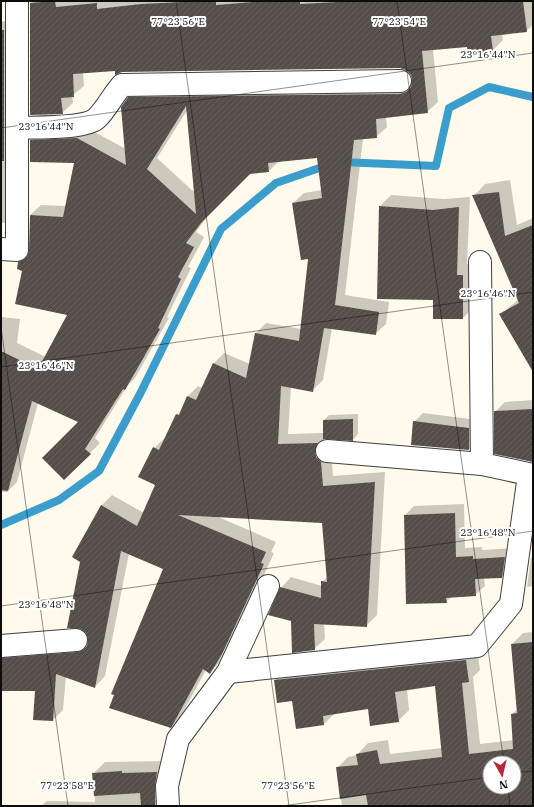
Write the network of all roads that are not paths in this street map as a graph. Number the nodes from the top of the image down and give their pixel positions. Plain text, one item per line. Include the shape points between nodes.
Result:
1 (17, 1) edge
2 (400, 82) dead end
3 (17, 128) junction
4 (1, 249) edge
5 (480, 262) dead end
6 (327, 451) dead end
7 (482, 464) junction
8 (531, 475) edge
9 (268, 586) dead end
10 (76, 640) dead end
11 (1, 646) edge
12 (228, 672) junction
13 (168, 806) edge

1 - 3 street
2 - 3 street via 122,85 97,118 85,124
3 - 4 street via 17,250
5 - 7 street
6 - 7 street
7 - 8 street
8 - 12 street via 511,604 477,646
9 - 12 street
10 - 11 street
12 - 13 street via 178,739 168,786

